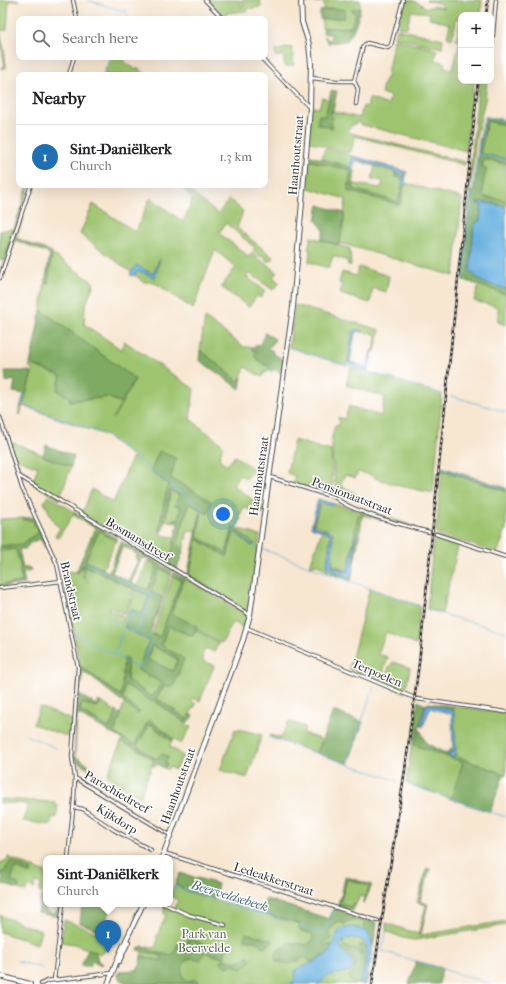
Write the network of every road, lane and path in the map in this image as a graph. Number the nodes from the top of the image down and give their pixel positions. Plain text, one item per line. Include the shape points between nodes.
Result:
1 (73, 0) edge
2 (204, 0) edge
3 (301, 0) edge
4 (403, 0) edge
5 (496, 0) edge
6 (76, 16) edge
7 (220, 16) edge
8 (492, 48) edge
9 (73, 60) edge
10 (263, 60) edge
11 (70, 72) edge
12 (312, 78) junction
13 (354, 81) junction
14 (356, 104) dead end
15 (310, 108) junction
16 (30, 188) edge
17 (0, 278) edge
18 (0, 418) edge
19 (18, 476) junction
20 (269, 477) junction
21 (429, 532) dead end
22 (436, 534) dead end
23 (506, 557) edge
24 (62, 581) junction
25 (0, 588) edge
26 (250, 615) junction
27 (247, 628) junction
28 (506, 712) edge
29 (75, 778) junction
30 (74, 807) junction
31 (170, 835) junction
32 (151, 850) dead end
33 (68, 855) edge
34 (163, 855) edge
35 (173, 859) edge
36 (63, 907) edge
37 (143, 907) edge
38 (171, 907) edge
39 (378, 922) dead end
40 (225, 925) dead end
41 (113, 973) junction
42 (0, 976) edge
43 (54, 980) junction
44 (30, 984) edge
45 (41, 984) edge
46 (108, 984) edge

1 - 6 street
2 - 7 street
3 - 12 street, Haanhoutstraat
4 - 13 street via 391,45 388,48 364,44
5 - 8 street
9 - 11 street
10 - 15 street
12 - 13 street
12 - 15 street, Haanhoutstraat
13 - 14 street via 358,89
15 - 20 street, Haanhoutstraat via 292,307
16 - 17 street
18 - 19 street, Brandstraat
19 - 24 street, Brandstraat via 58,564
19 - 26 street, Bosmansdreef
20 - 21 street, Pensionaatstraat via 336,498 342,503 376,516
20 - 26 street, Haanhoutstraat
22 - 23 street
24 - 25 street
24 - 29 street, Brandstraat via 78,667 72,750
26 - 27 street, Haanhoutstraat
27 - 28 street, Terpoelen via 417,700
27 - 31 street, Haanhoutstraat
29 - 30 street, Brandstraat
29 - 31 street, Parochiedreef
30 - 32 street, Kijkdorp via 83,809
30 - 33 street, Brandstraat
31 - 34 street, Haanhoutstraat
35 - 39 street, Ledeakkerstraat
36 - 43 street
37 - 41 street
38 - 40 street
41 - 43 street
41 - 46 street
42 - 44 street
43 - 45 street

